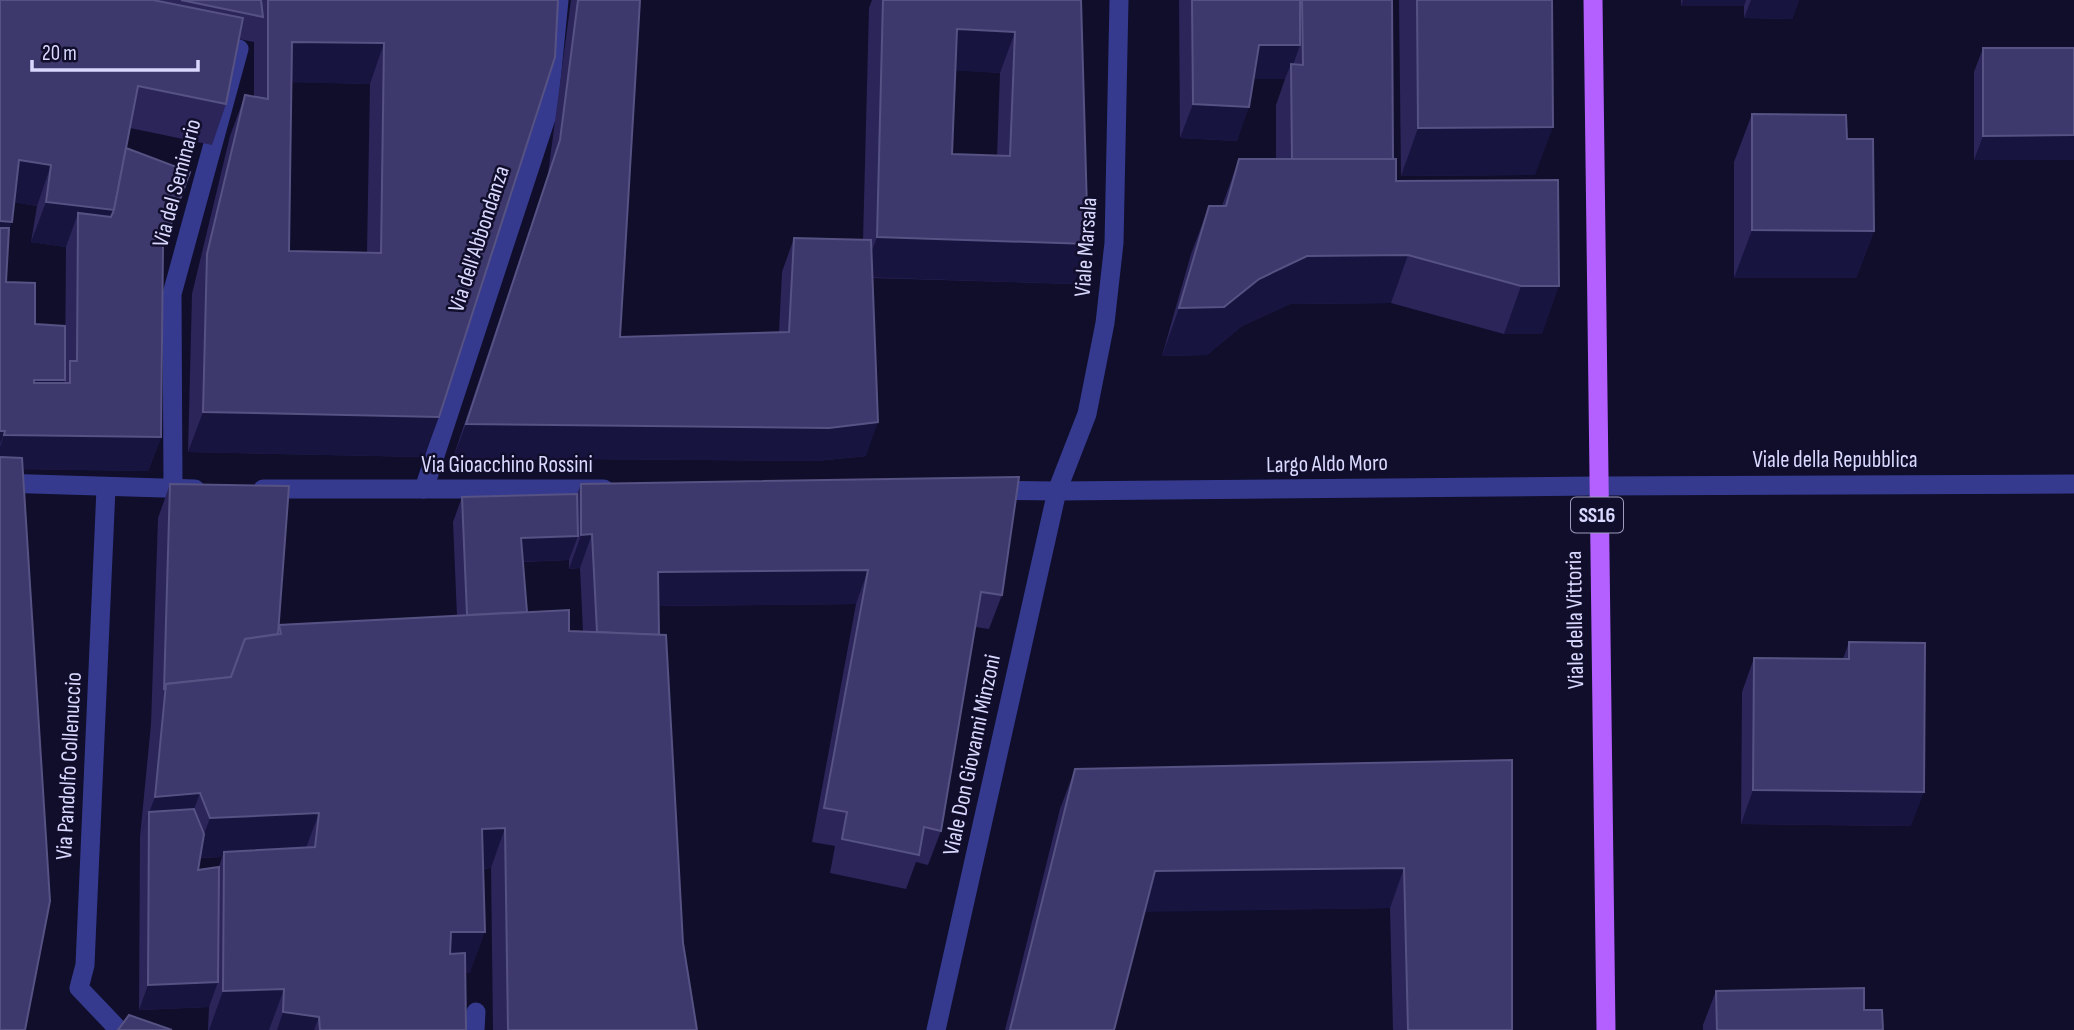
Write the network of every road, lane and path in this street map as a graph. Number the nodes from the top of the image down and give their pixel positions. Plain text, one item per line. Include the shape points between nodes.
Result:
1 (559, 0) edge
2 (1119, 0) edge
3 (1593, 0) edge
4 (199, 42) edge
5 (0, 483) edge
6 (2074, 484) edge
7 (1597, 486) junction
8 (106, 488) junction
9 (173, 489) junction
10 (215, 489) edge
11 (243, 489) edge
12 (424, 489) junction
13 (617, 489) edge
14 (974, 490) edge
15 (1057, 491) junction
16 (120, 1030) edge
17 (936, 1030) edge
18 (1606, 1030) edge

1 - 12 street, Via dell'Abbondanza via 548,112
2 - 15 street, Viale Marsala via 1114,243 1105,323 1087,414
3 - 7 main road, Viale della Vittoria / SS16
4 - 9 street, Via del Seminario via 239,50 172,294
5 - 8 street
6 - 7 street, Viale della Repubblica
7 - 15 street, Largo Aldo Moro
7 - 18 main road, Viale della Vittoria / SS16
8 - 9 street
8 - 16 street, Via Pandolfo Collenuccio via 85,965 79,988
9 - 10 street
11 - 12 street, Via Gioacchino Rossini
12 - 13 street, Via Gioacchino Rossini
14 - 15 street
15 - 17 street, Viale Don Giovanni Minzoni

